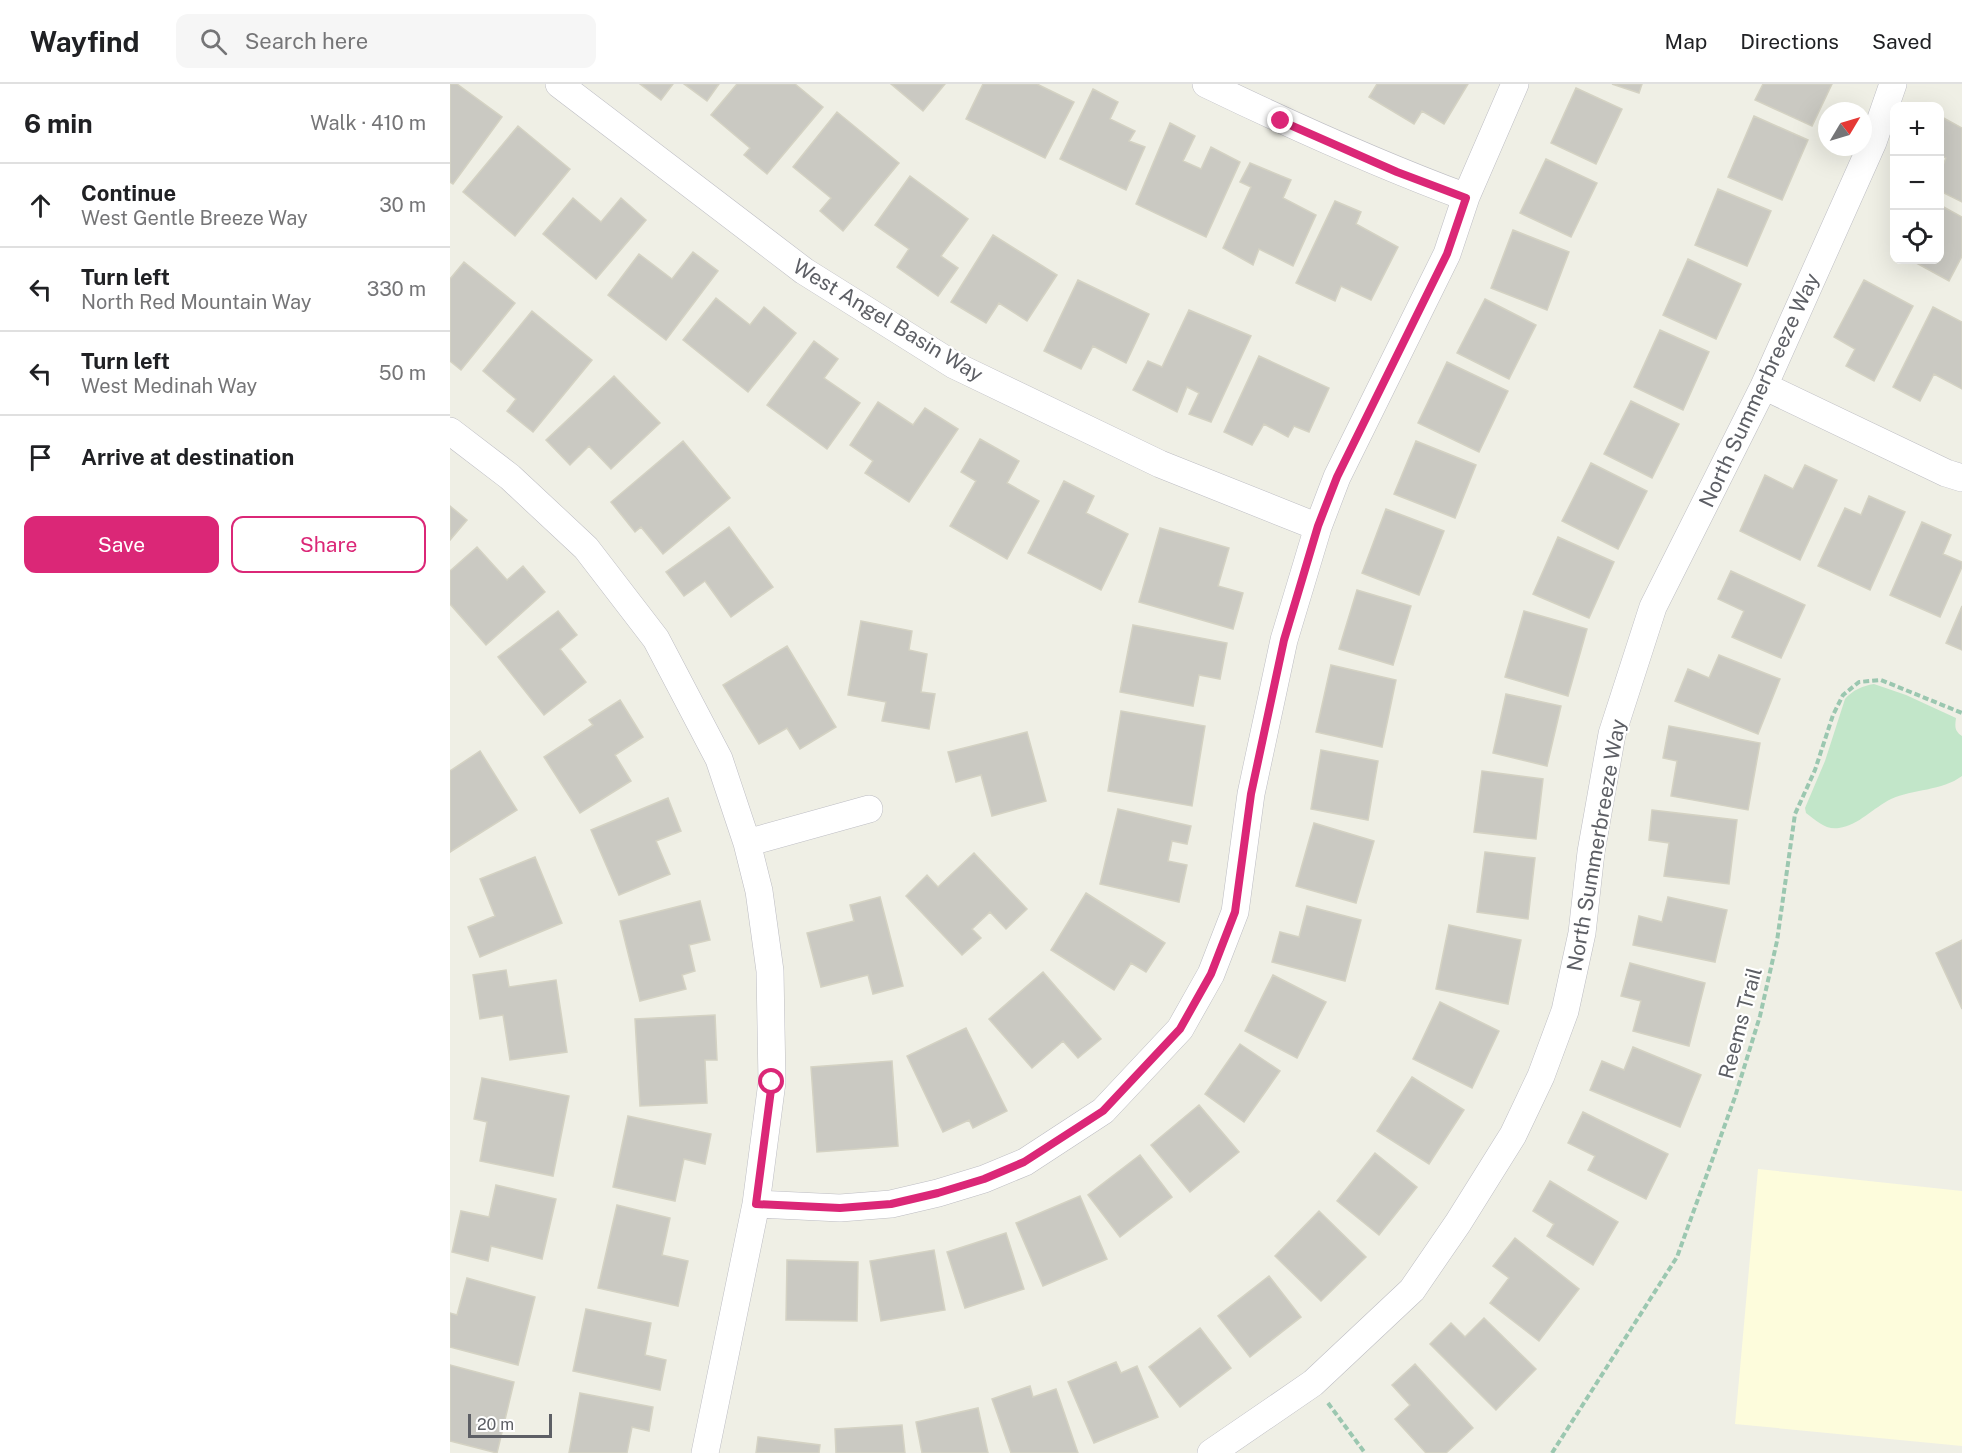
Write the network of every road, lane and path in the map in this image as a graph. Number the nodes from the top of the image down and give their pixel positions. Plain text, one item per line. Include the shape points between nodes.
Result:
1 (559, 84) edge
2 (1206, 84) edge
3 (1515, 84) edge
4 (1893, 84) edge
5 (1466, 198) junction
6 (1764, 386) junction
7 (450, 431) edge
8 (1962, 478) edge
9 (1318, 526) junction
10 (1962, 713) edge
11 (869, 809) dead end
12 (747, 843) junction
13 (756, 1204) junction
14 (1313, 1383) junction
15 (705, 1453) edge
16 (1211, 1453) edge
17 (1365, 1453) edge
18 (1551, 1453) edge

1 - 9 street, West Angel Basin Way via 804,271 954,365 1160,464
2 - 5 street via 1397,172
3 - 5 street
4 - 6 street, North Summerbreeze Way via 1873,142
5 - 9 street via 1447,254 1337,477
6 - 8 street
6 - 14 street, North Summerbreeze Way via 1653,607 1612,734 1591,852 1582,933 1565,1011 1541,1076 1513,1135 1412,1290
7 - 12 street via 510,477 586,548 656,639 719,759
9 - 13 street via 1284,640 1251,794 1235,912 1211,974 1180,1029 1103,1111 1024,1162 984,1179 891,1204 840,1208
10 - 18 path, Reems Trail via 1881,680 1858,682 1843,695 1795,814 1777,941 1760,1016 1736,1097 1677,1257
11 - 12 street
12 - 13 street via 759,891 770,971 772,1082
13 - 15 street
14 - 16 street, North Summerbreeze Way
14 - 17 path

